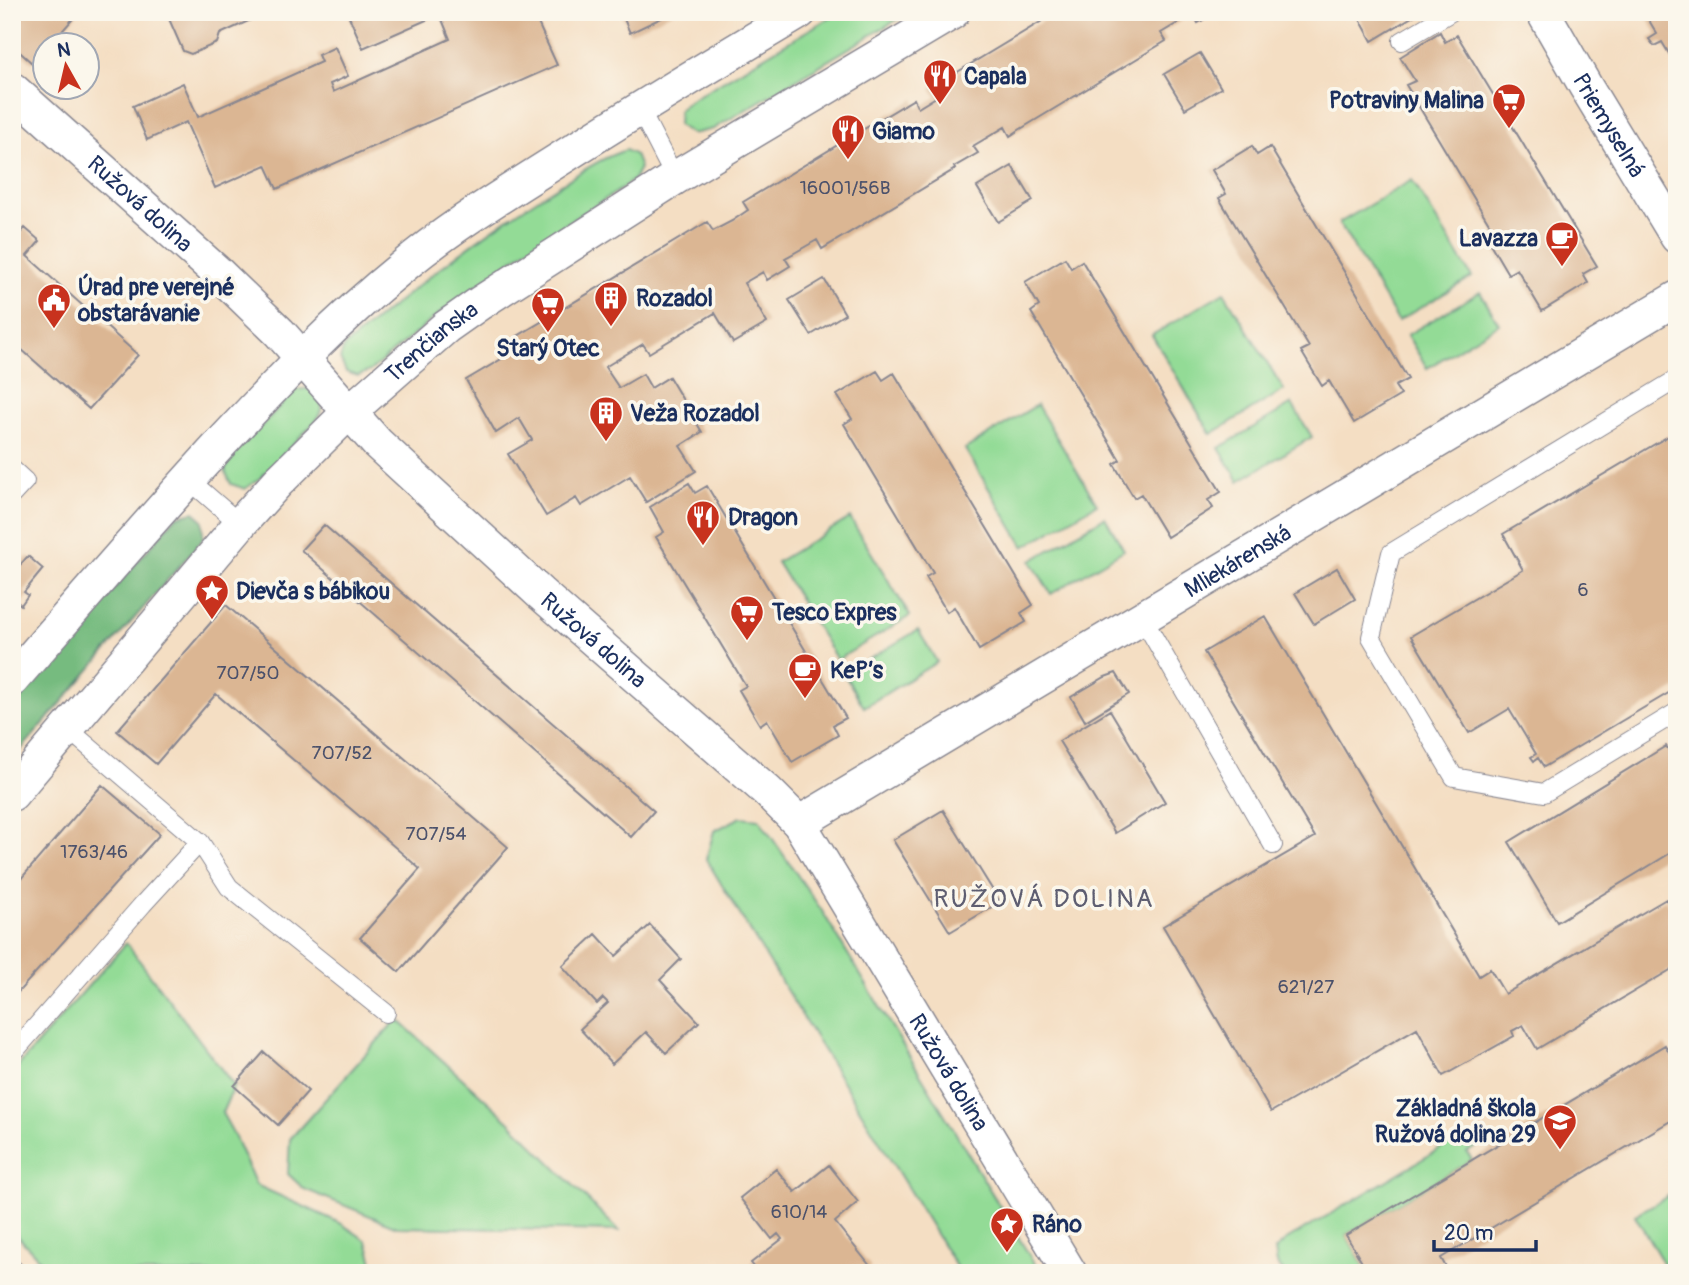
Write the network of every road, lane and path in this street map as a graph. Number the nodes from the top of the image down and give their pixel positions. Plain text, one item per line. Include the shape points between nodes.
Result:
1 (800, 12) edge
2 (953, 12) edge
3 (1451, 12) edge
4 (1543, 12) edge
5 (1402, 41) dead end
6 (12, 89) edge
7 (639, 108) junction
8 (675, 178) junction
9 (1677, 237) edge
10 (1677, 298) edge
11 (302, 357) junction
12 (1677, 379) edge
13 (349, 412) junction
14 (12, 469) edge
15 (188, 479) junction
16 (12, 495) edge
17 (240, 524) junction
18 (1142, 617) junction
19 (12, 680) edge
20 (1677, 712) edge
21 (68, 729) junction
22 (12, 794) edge
23 (799, 823) junction
24 (200, 842) junction
25 (1273, 845) dead end
26 (386, 1013) dead end
27 (15, 1044) edge
28 (12, 1268) edge
29 (17, 1273) edge
30 (1070, 1273) edge

1 - 7 street
2 - 8 street, Trenčianska
3 - 5 lane
4 - 9 street, Priemyselná
6 - 11 street, Ružová dolina via 217,272
7 - 8 lane
7 - 11 street via 436,240
8 - 13 street, Trenčianska via 446,327
10 - 18 street, Mliekárenská
11 - 13 street, Ružová dolina
11 - 15 street
12 - 20 lane via 1391,553 1371,637 1454,777 1544,793
13 - 17 street, Trenčianska
13 - 23 street, Ružová dolina via 540,593
14 - 16 lane via 25,481
15 - 17 lane
15 - 19 street
17 - 21 street, Trenčianska
18 - 23 street, Mliekárenská
18 - 25 lane
21 - 22 street, Trenčianska
21 - 24 lane
23 - 30 street, Ružová dolina
24 - 26 lane via 229,887
24 - 27 lane
28 - 29 lane

